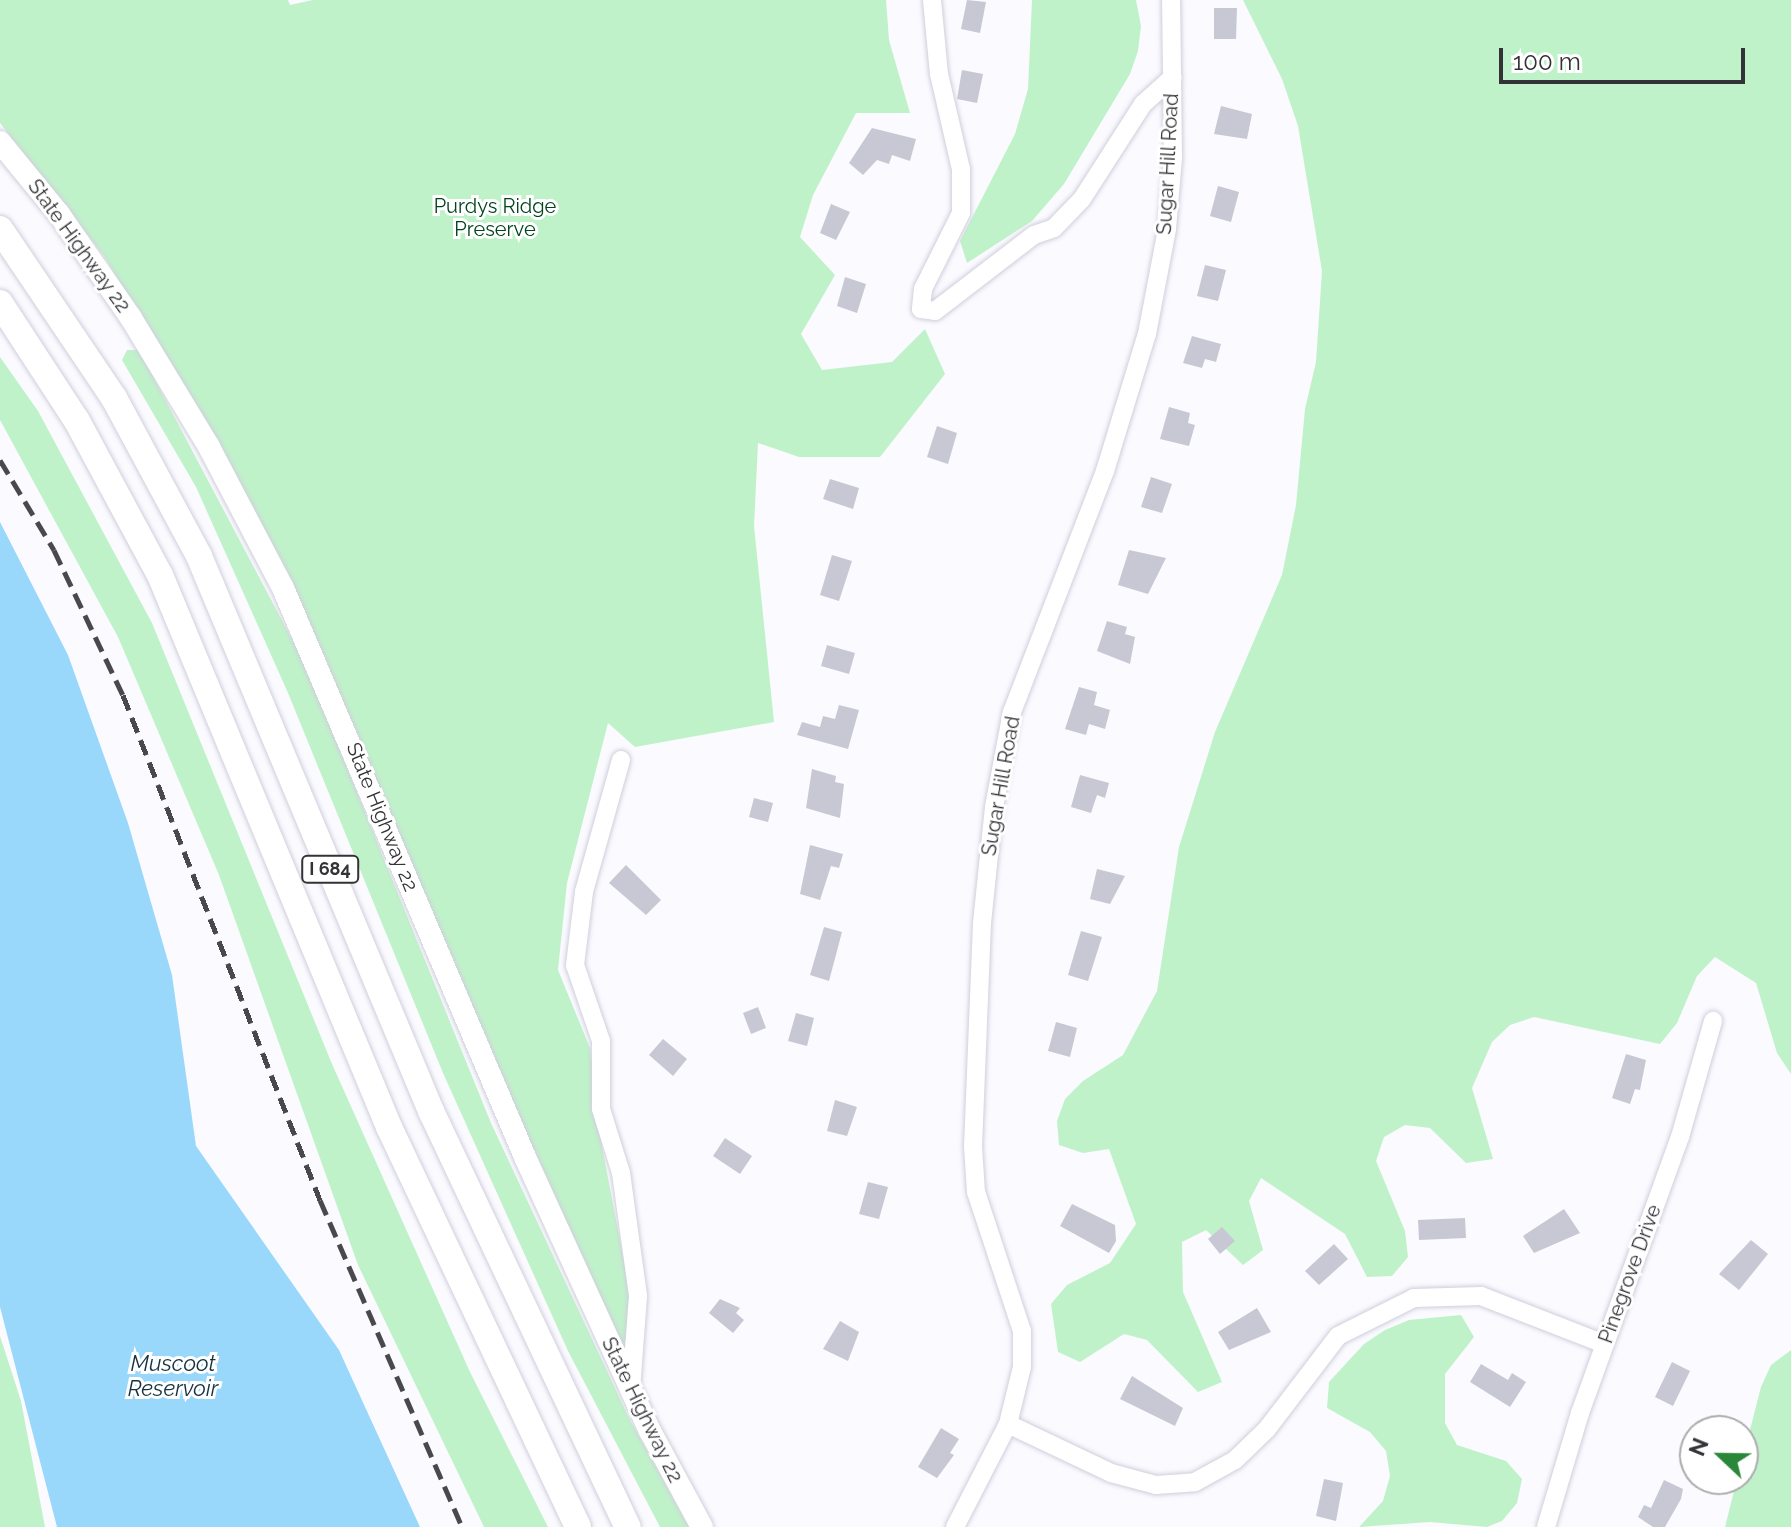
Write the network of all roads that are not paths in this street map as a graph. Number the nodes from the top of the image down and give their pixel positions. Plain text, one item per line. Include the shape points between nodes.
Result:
1 (932, 0) edge
2 (1171, 0) edge
3 (1173, 77) junction
4 (0, 142) edge
5 (0, 229) edge
6 (0, 303) edge
7 (621, 760) dead end
8 (1713, 1021) dead end
9 (1604, 1344) junction
10 (631, 1390) junction
11 (1008, 1424) junction
12 (578, 1527) edge
13 (628, 1527) edge
14 (702, 1527) edge
15 (955, 1527) edge
16 (1546, 1527) edge

1 - 3 street via 939,74 961,169 961,213 923,289 921,309 935,311 1034,235 1054,228 1082,199 1143,104
2 - 3 street, Sugar Hill Road
3 - 11 street, Sugar Hill Road via 1167,229 1147,334 1105,471 1012,712 994,807 982,923 973,1147 976,1192 1022,1331 1020,1381
4 - 10 main road, State Highway 22 via 59,214 139,330 209,447 283,588 488,1074
5 - 13 highway, I 684 via 114,398 199,556 437,1125
6 - 12 highway, I 684 via 77,421 160,575 389,1127
7 - 10 street via 584,892 575,965 601,1041 601,1109 621,1173 638,1296
8 - 9 street, Pinegrove Drive via 1680,1137
9 - 11 street via 1481,1296 1414,1298 1338,1336 1267,1429 1235,1460 1195,1482 1156,1485 1111,1473
9 - 16 street, Pinegrove Drive
10 - 14 main road, State Highway 22
11 - 15 street, Sugar Hill Road

